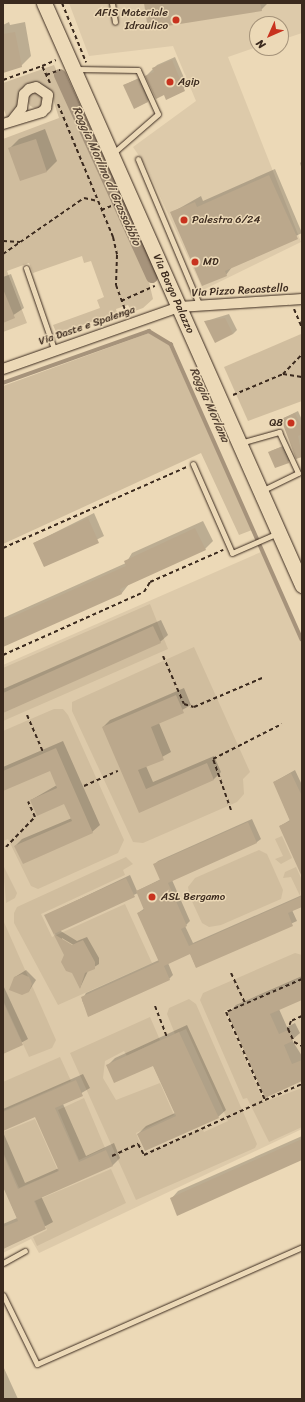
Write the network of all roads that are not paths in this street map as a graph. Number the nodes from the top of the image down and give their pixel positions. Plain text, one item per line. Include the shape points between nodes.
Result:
1 (44, 3) edge
2 (112, 3) edge
3 (115, 22) dead end
4 (68, 68) junction
5 (111, 156) junction
6 (138, 159) dead end
7 (26, 268) dead end
8 (302, 299) edge
9 (199, 304) junction
10 (179, 307) junction
11 (54, 349) junction
12 (3, 369) edge
13 (239, 443) junction
14 (193, 464) road end
15 (260, 491) junction
16 (275, 534) junction
17 (302, 585) edge
18 (302, 1247) edge
19 (25, 1251) dead end
20 (3, 1263) edge
21 (3, 1295) edge

1 - 4 main road, Via Borgo Palazzo
2 - 3 lane
4 - 5 main road, Via Borgo Palazzo
4 - 5 lane via 90,72 138,70 158,114
5 - 10 main road, Via Borgo Palazzo
6 - 9 lane
7 - 11 lane
8 - 9 street, Via Pizzo Recastello
9 - 10 street, Via Pizzo Recastello
10 - 11 street, Via Daste e Spalenga
10 - 13 main road, Via Borgo Palazzo
11 - 12 street, Via Daste e Spalenga
13 - 15 main road, Via Borgo Palazzo
13 - 15 lane via 279,432 298,473
14 - 16 lane via 232,553
15 - 16 main road, Via Borgo Palazzo
16 - 17 main road, Via Borgo Palazzo
18 - 21 lane via 37,1364
19 - 20 lane

